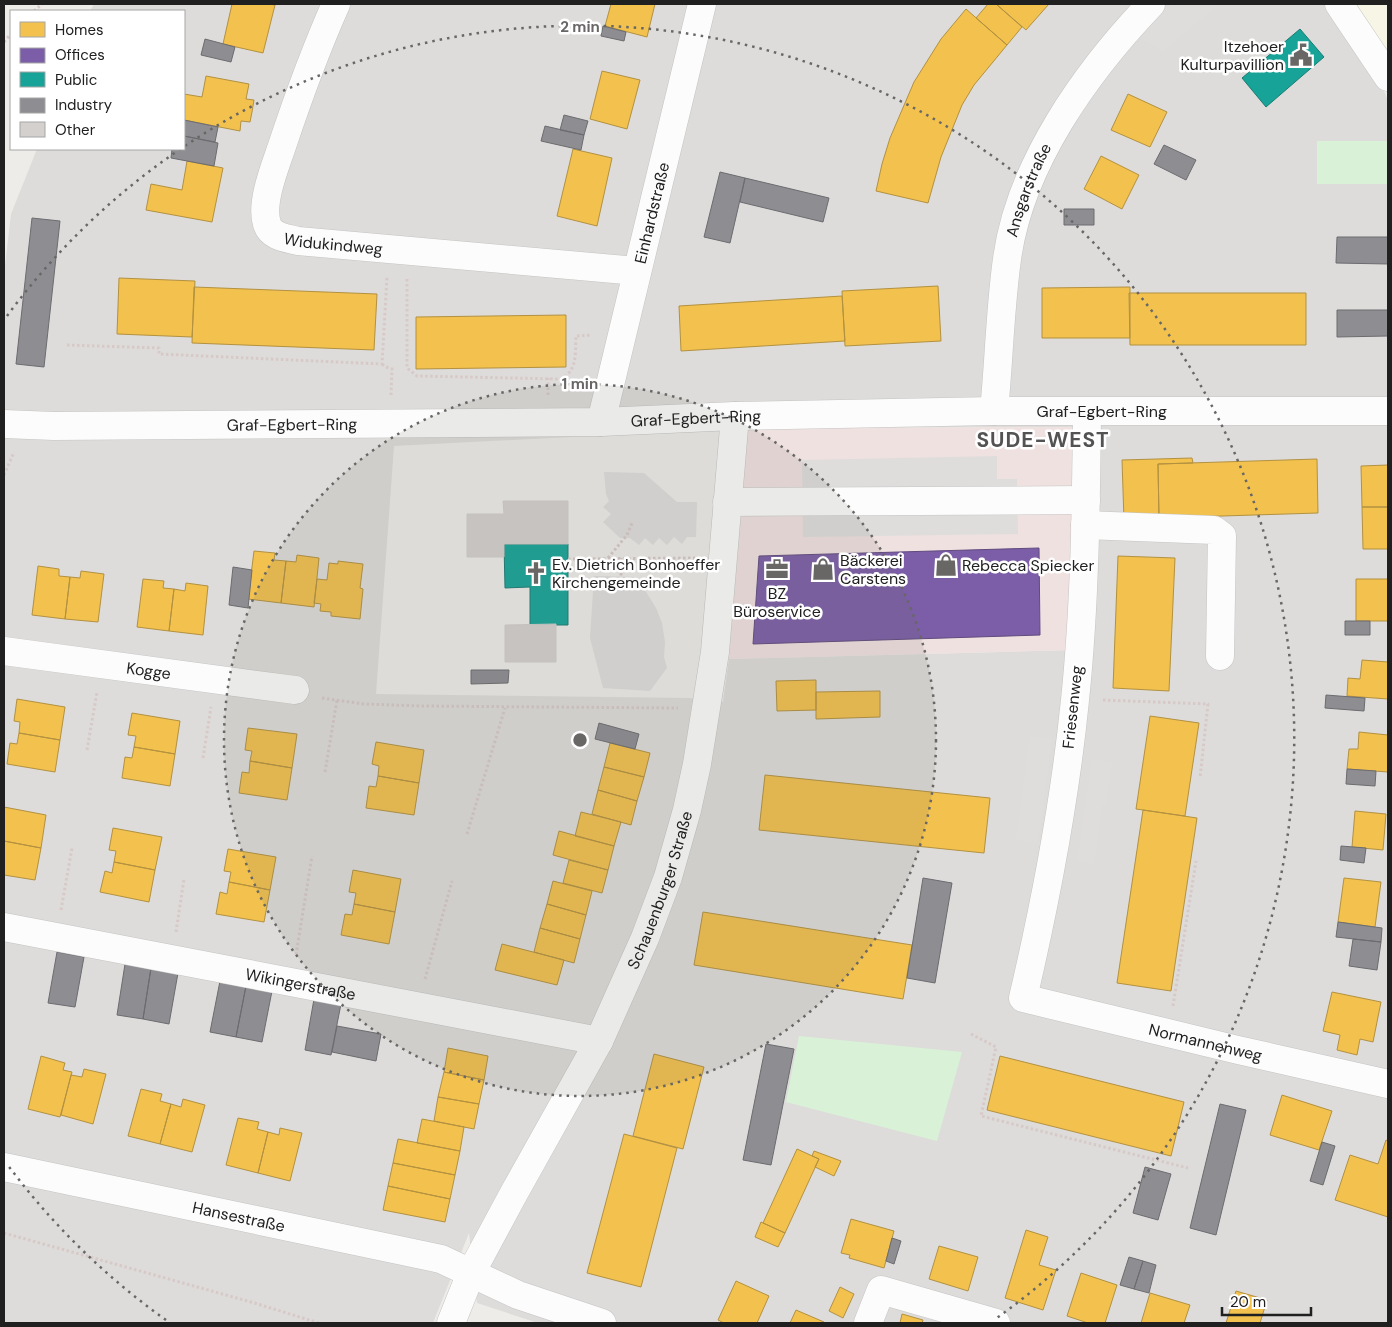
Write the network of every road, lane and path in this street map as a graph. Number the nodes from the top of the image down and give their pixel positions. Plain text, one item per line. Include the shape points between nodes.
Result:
1 (336, 4) edge
2 (702, 4) edge
3 (1151, 4) edge
4 (1339, 4) edge
5 (1388, 77) edge
6 (398, 250) junction
7 (637, 272) junction
8 (623, 332) junction
9 (67, 345) dead end
10 (382, 364) junction
11 (548, 378) junction
12 (548, 398) dead end
13 (391, 401) dead end
14 (994, 411) junction
15 (1388, 411) edge
16 (1087, 412) junction
17 (736, 416) junction
18 (601, 422) junction
19 (4, 424) edge
20 (12, 457) dead end
21 (4, 475) edge
22 (727, 502) junction
23 (1085, 512) junction
24 (632, 523) dead end
25 (608, 558) junction
26 (621, 558) junction
27 (723, 558) junction
28 (568, 559) dead end
29 (621, 578) dead end
30 (4, 651) edge
31 (1220, 656) dead end
32 (101, 664) junction
33 (215, 680) junction
34 (295, 690) joint
35 (1075, 699) junction
36 (337, 700) junction
37 (505, 708) junction
38 (706, 709) junction
39 (87, 750) dead end
40 (203, 758) dead end
41 (325, 772) dead end
42 (1200, 778) dead end
43 (467, 834) dead end
44 (72, 848) dead end
45 (312, 856) dead end
46 (1196, 861) dead end
47 (184, 879) dead end
48 (452, 882) dead end
49 (4, 928) edge
50 (56, 937) junction
51 (172, 960) junction
52 (292, 983) junction
53 (1176, 991) dead end
54 (1023, 998) joint
55 (418, 1007) junction
56 (971, 1034) dead end
57 (599, 1042) junction
58 (1388, 1084) edge
59 (4, 1167) edge
60 (1188, 1168) dead end
61 (4, 1233) edge
62 (472, 1273) junction
63 (319, 1323) edge
64 (451, 1323) edge
65 (602, 1323) edge
66 (868, 1323) edge
67 (996, 1323) edge

1 - 6 street, Widukindweg via 303,81 273,175 266,202 267,226 273,234 298,241
2 - 7 street, Einhardstraße
3 - 14 street, Ansgarstraße via 1124,32 1073,100 1030,180 1007,258
4 - 5 street
6 - 7 street, Widukindweg
6 - 10 path
6 - 11 path via 409,371 423,377
7 - 8 street, Einhardstraße
8 - 11 path via 576,336 572,369 560,379
8 - 18 street, Einhardstraße
9 - 10 path via 159,348 159,354
10 - 13 path via 392,369
11 - 12 path
14 - 16 street, Graf-Egbert-Ring
14 - 17 street, Graf-Egbert-Ring
15 - 16 street, Graf-Egbert-Ring
16 - 23 street, Friesenweg
17 - 18 street, Graf-Egbert-Ring
17 - 22 street, Schauenburger Straße
18 - 19 street, Graf-Egbert-Ring
20 - 21 path
22 - 23 street via 801,501
22 - 27 street, Schauenburger Straße
23 - 31 street via 1214,530 1222,536
23 - 35 street, Friesenweg
24 - 25 path via 627,535
25 - 26 path
25 - 28 path
26 - 27 path
26 - 29 path
27 - 38 street, Schauenburger Straße via 715,652
30 - 32 street, Kogge
32 - 33 street, Kogge
32 - 39 path
33 - 34 street, Kogge
33 - 40 path
34 - 36 path
35 - 42 path via 1208,704
35 - 54 street, Friesenweg via 1054,853
36 - 37 path via 364,704
36 - 41 path
37 - 38 path
37 - 43 path
38 - 57 street, Schauenburger Straße via 689,801 668,876 645,938
44 - 50 path
45 - 52 path
46 - 53 path
47 - 51 path
48 - 55 path
49 - 50 street, Wikingerstraße
50 - 51 street, Wikingerstraße
51 - 52 street, Wikingerstraße
52 - 55 street, Wikingerstraße
54 - 58 street, Normannenweg
55 - 57 street, Wikingerstraße
56 - 60 path via 996,1047 981,1116
57 - 62 street, Schauenburger Straße
59 - 62 street, Hansestraße via 441,1259
61 - 63 path
62 - 64 street, Schauenburger Straße
62 - 65 street, Hansestraße via 518,1294
66 - 67 street via 881,1290

